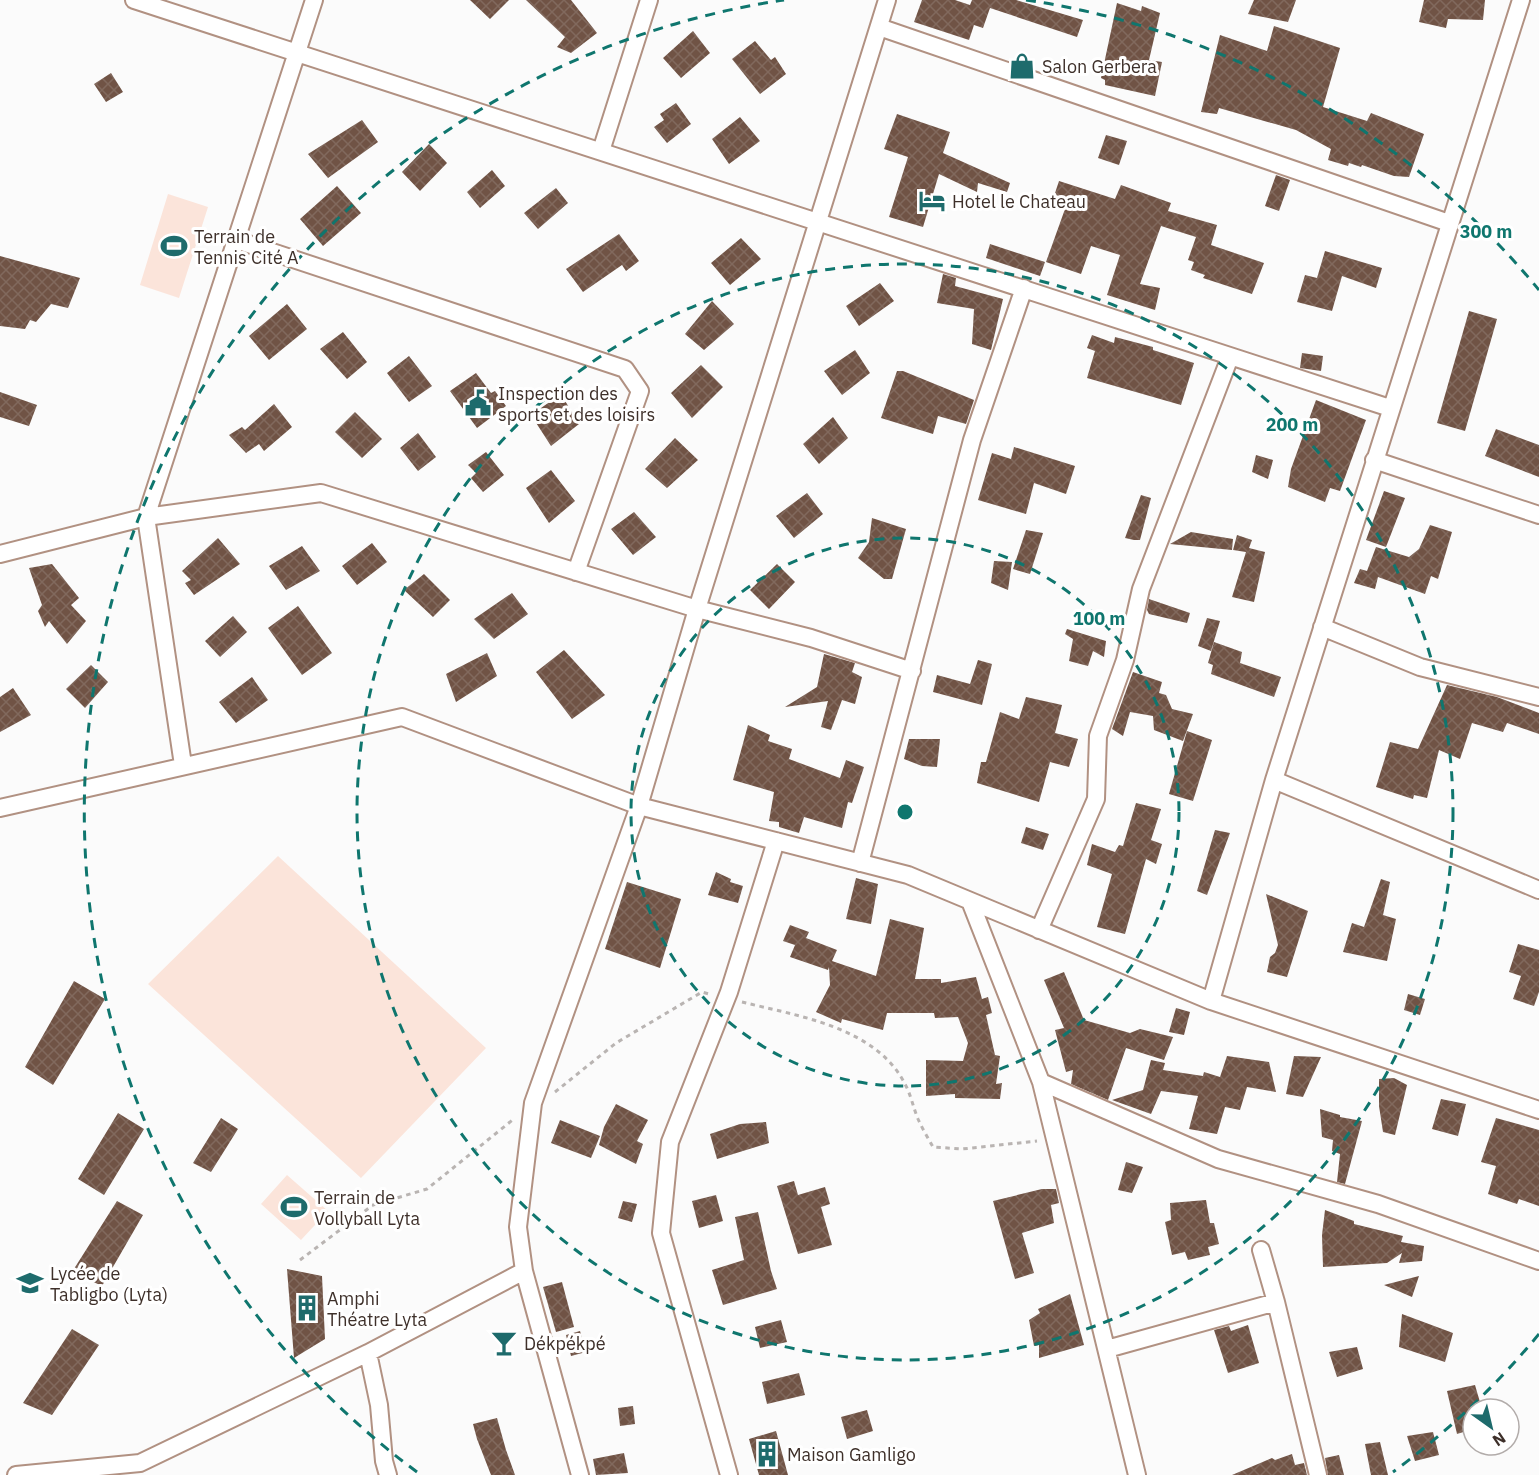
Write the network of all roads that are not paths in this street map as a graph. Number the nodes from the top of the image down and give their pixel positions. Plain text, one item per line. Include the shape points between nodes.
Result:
1 (134, 0) edge
2 (314, 0) edge
3 (649, 0) edge
4 (887, 0) edge
5 (1521, 0) edge
6 (879, 27) junction
7 (298, 54) junction
8 (602, 151) junction
9 (817, 220) junction
10 (1449, 223) junction
11 (236, 240) junction
12 (1024, 288) junction
13 (1230, 357) junction
14 (1390, 408) junction
15 (1374, 459) junction
16 (1539, 515) edge
17 (146, 517) junction
18 (0, 554) edge
19 (576, 572) junction
20 (697, 609) junction
21 (1322, 627) junction
22 (912, 671) junction
23 (1539, 697) edge
24 (183, 765) junction
25 (1274, 780) junction
26 (639, 806) junction
27 (0, 808) edge
28 (776, 841) junction
29 (860, 863) junction
30 (1539, 890) edge
31 (970, 901) junction
32 (1039, 930) junction
33 (1211, 1001) junction
34 (1041, 1082) junction
35 (1538, 1106) edge
36 (1260, 1250) dead end
37 (1539, 1261) edge
38 (524, 1271) junction
39 (1276, 1302) junction
40 (1107, 1350) junction
41 (368, 1353) junction
42 (16, 1475) edge
43 (388, 1475) edge
44 (580, 1475) edge
45 (729, 1475) edge
46 (1137, 1475) edge
47 (1318, 1475) edge

1 - 7 street
2 - 7 street
3 - 8 street
4 - 6 street
5 - 10 street
6 - 9 street
6 - 10 street
7 - 8 street
7 - 11 street
8 - 9 street
9 - 12 street
9 - 20 street
10 - 14 street
11 - 17 street
11 - 19 street via 625,369 640,390
12 - 13 street
12 - 22 street via 972,440
13 - 14 street
13 - 32 street via 1141,589 1125,660 1098,736 1096,799
14 - 15 street
15 - 16 street
15 - 21 street
17 - 18 street
17 - 19 street via 321,493
17 - 24 street
19 - 20 street
20 - 22 street via 811,638
20 - 26 street
21 - 23 street via 1420,667
21 - 25 street
22 - 29 street
24 - 26 street via 402,717
24 - 27 street
25 - 30 street
25 - 33 street
26 - 28 street
26 - 38 street via 532,1103 518,1227
28 - 29 street
28 - 45 street via 729,992 670,1142 661,1233
29 - 31 street via 908,875
31 - 32 street
31 - 34 street
32 - 33 street
33 - 35 street
34 - 37 street via 1218,1159 1378,1204
34 - 40 street
36 - 39 street
38 - 41 street
38 - 44 street
39 - 40 street
39 - 47 street
40 - 46 street
41 - 42 street via 140,1463
41 - 43 street

